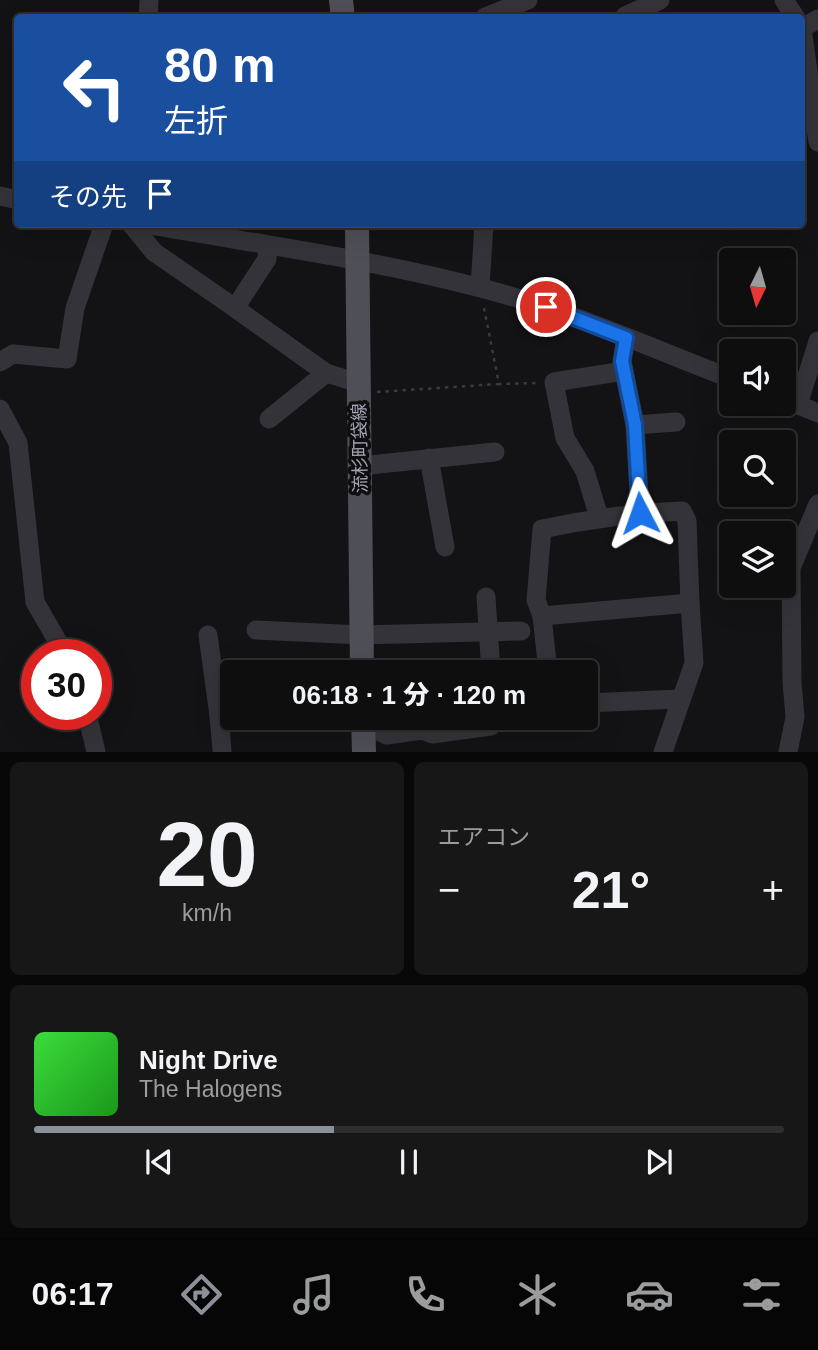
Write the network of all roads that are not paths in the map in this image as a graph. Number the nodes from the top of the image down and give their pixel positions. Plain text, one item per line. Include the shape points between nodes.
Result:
1 (528, 0) edge
2 (660, 0) edge
3 (784, 0) edge
4 (623, 11) edge
5 (493, 14) edge
6 (796, 14) edge
7 (805, 32) edge
8 (818, 142) edge
9 (103, 228) edge
10 (134, 228) edge
11 (167, 228) edge
12 (357, 228) edge
13 (484, 228) edge
14 (268, 246) junction
15 (357, 261) junction
16 (480, 287) junction
17 (235, 308) junction
18 (626, 338) junction
19 (818, 341) edge
20 (0, 362) edge
21 (624, 371) junction
22 (326, 373) junction
23 (719, 374) edge
24 (359, 388) junction
25 (796, 391) edge
26 (796, 404) edge
27 (0, 410) edge
28 (818, 413) edge
29 (270, 419) dead end
30 (676, 422) dead end
31 (635, 425) junction
32 (495, 452) dead end
33 (429, 458) junction
34 (360, 466) junction
35 (818, 503) edge
36 (640, 513) junction
37 (599, 517) junction
38 (445, 547) dead end
39 (486, 597) dead end
40 (690, 603) junction
41 (542, 616) junction
42 (256, 630) dead end
43 (521, 631) dead end
44 (488, 632) junction
45 (208, 635) dead end
46 (361, 635) junction
47 (56, 639) edge
48 (362, 660) edge
49 (490, 660) edge
50 (547, 660) edge
51 (220, 688) edge
52 (680, 699) junction
53 (598, 702) edge
54 (91, 730) edge
55 (224, 730) edge
56 (363, 730) edge
57 (378, 730) edge
58 (422, 730) edge
59 (422, 730) edge
60 (462, 730) edge
61 (222, 750) edge
62 (96, 751) edge
63 (364, 751) edge
64 (663, 751) edge
65 (788, 751) edge

1 - 5 street
2 - 4 street
3 - 6 street
7 - 8 street
9 - 20 street via 75,308 68,359 13,354
10 - 17 street via 154,252
11 - 14 street
12 - 15 main road, 流杉町袋線
13 - 16 street
14 - 15 street
14 - 17 street via 267,259
15 - 16 street
15 - 24 main road, 流杉町袋線
16 - 18 street
17 - 22 street
18 - 21 street
18 - 23 street
19 - 25 street
21 - 31 street
21 - 37 street via 554,382 565,438 585,471
22 - 24 street
22 - 29 street
24 - 34 main road, 流杉町袋線
26 - 28 street
27 - 47 street via 18,443 35,603
30 - 31 street
31 - 36 street
32 - 33 street
33 - 34 street
33 - 38 street
34 - 46 main road, 流杉町袋線
35 - 65 street via 791,568 795,718
36 - 37 street
36 - 40 street via 682,511 687,521
37 - 41 street via 542,529 536,600
39 - 44 street
40 - 41 street
40 - 52 street via 694,663
41 - 50 street
42 - 46 street
43 - 44 street
44 - 46 street
44 - 49 street
45 - 51 street
46 - 48 main road, 流杉町袋線
52 - 53 street
52 - 64 street
54 - 62 street
55 - 61 street
56 - 63 main road
57 - 58 street via 387,735
59 - 60 street via 432,734

